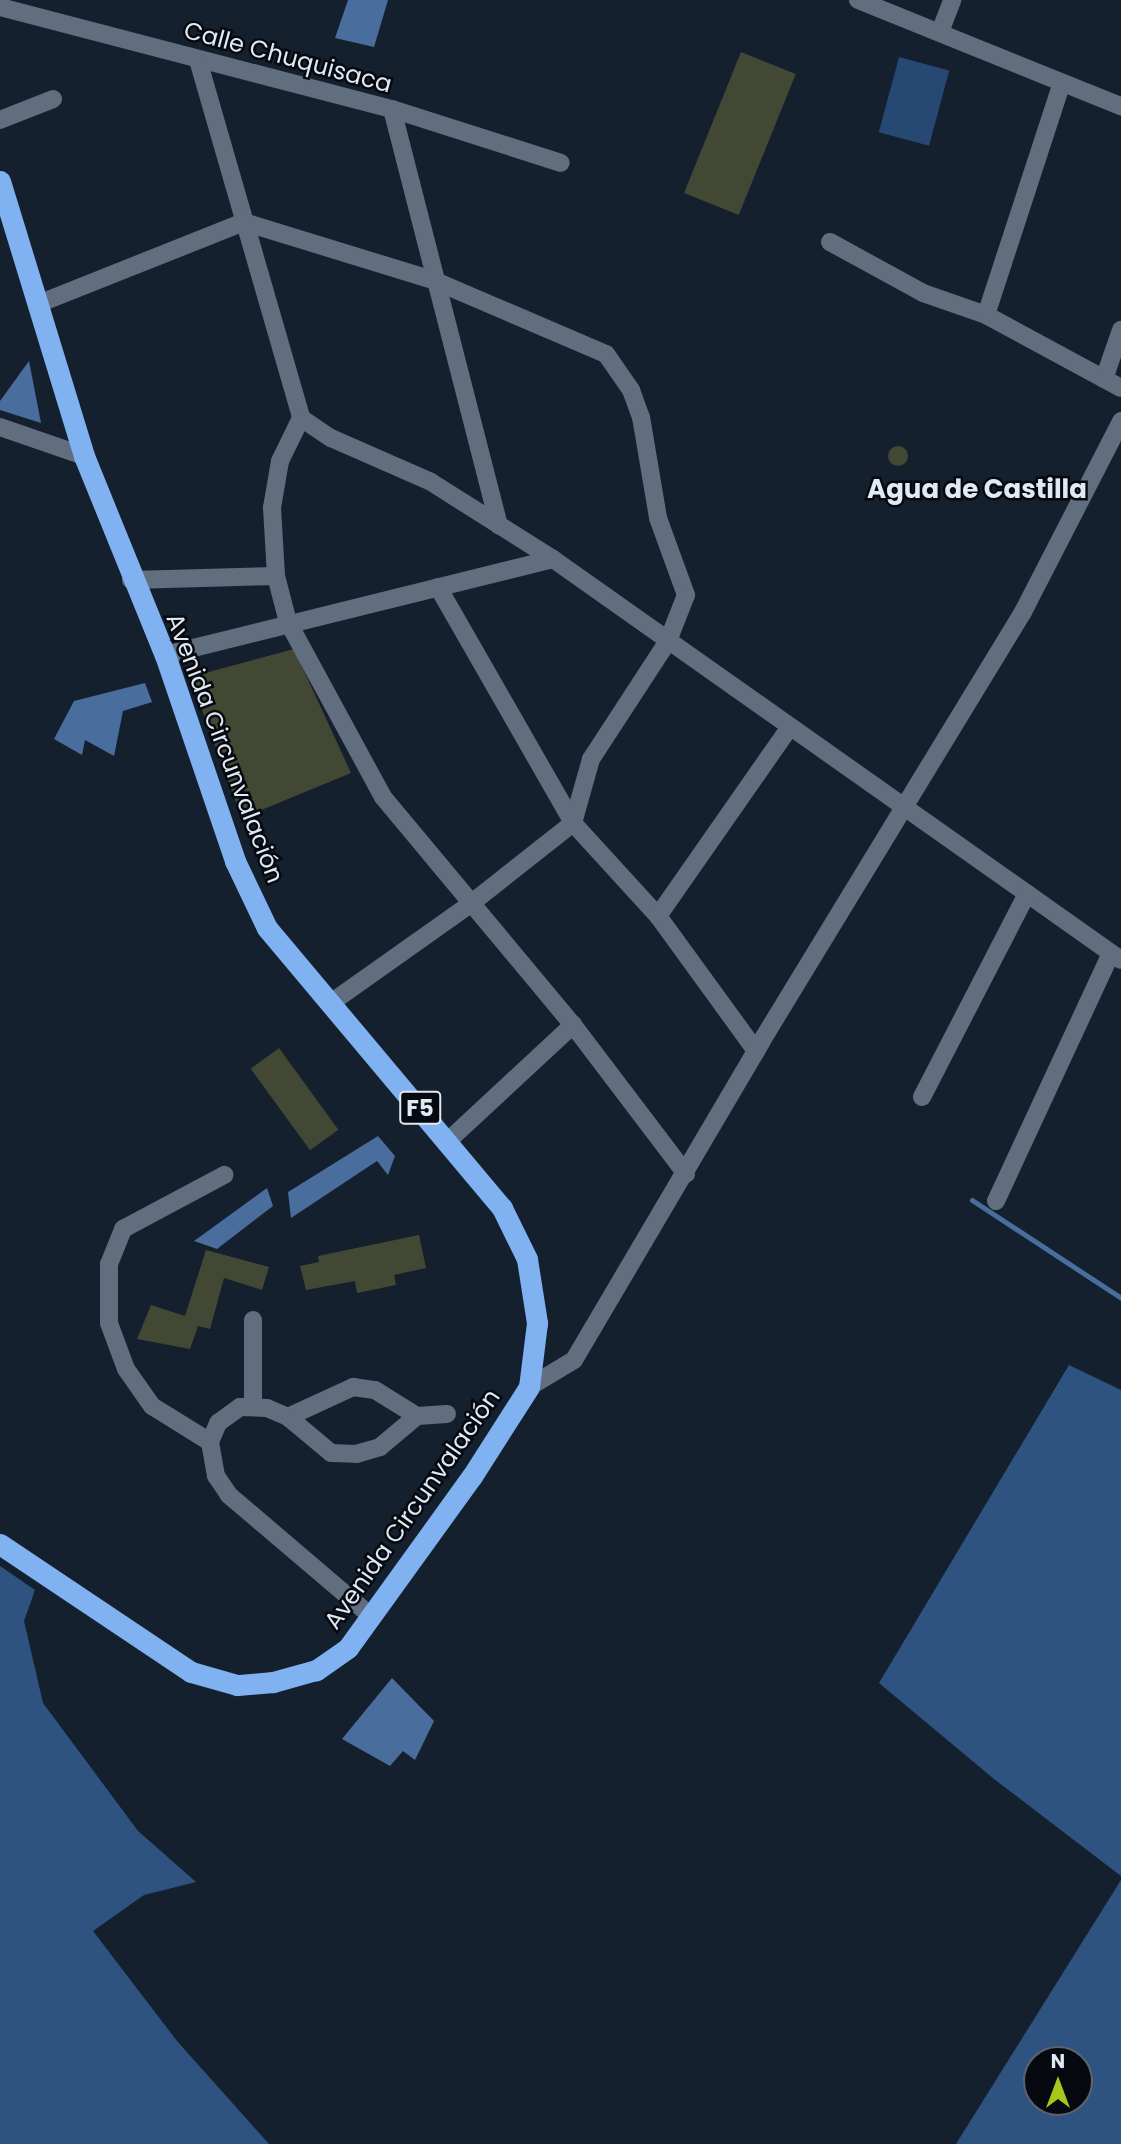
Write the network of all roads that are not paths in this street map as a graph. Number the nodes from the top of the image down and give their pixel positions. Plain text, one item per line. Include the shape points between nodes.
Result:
1 (858, 0) edge
2 (952, 0) edge
3 (0, 7) edge
4 (940, 32) junction
5 (198, 60) junction
6 (1062, 83) junction
7 (53, 99) dead end
8 (1121, 106) edge
9 (392, 110) junction
10 (0, 120) edge
11 (561, 163) dead end
12 (0, 181) edge
13 (244, 222) junction
14 (830, 242) dead end
15 (433, 280) junction
16 (38, 304) junction
17 (986, 315) junction
18 (1121, 330) edge
19 (1104, 379) junction
20 (1121, 388) edge
21 (301, 418) junction
22 (1121, 421) edge
23 (0, 427) edge
24 (84, 456) junction
25 (499, 524) junction
26 (553, 559) junction
27 (276, 576) junction
28 (131, 580) junction
29 (438, 587) junction
30 (288, 622) junction
31 (668, 641) junction
32 (165, 655) junction
33 (790, 727) junction
34 (904, 809) junction
35 (573, 823) junction
36 (1027, 894) junction
37 (469, 905) junction
38 (658, 916) junction
39 (1116, 956) edge
40 (329, 1004) junction
41 (573, 1025) junction
42 (756, 1051) junction
43 (922, 1097) dead end
44 (449, 1140) junction
45 (686, 1174) junction
46 (224, 1175) dead end
47 (996, 1201) dead end
48 (253, 1320) dead end
49 (529, 1387) junction
50 (253, 1407) junction
51 (447, 1414) dead end
52 (417, 1416) junction
53 (288, 1418) junction
54 (210, 1442) junction
55 (0, 1544) edge
56 (371, 1616) junction

1 - 4 street
2 - 4 street
3 - 5 street, Calle Chuquisaca
4 - 6 street
5 - 9 street, Calle Chuquisaca
5 - 13 street
6 - 8 street
6 - 17 street
7 - 10 street
9 - 11 street, Calle Chuquisaca
9 - 15 street
12 - 16 highway, Avenida Circunvalación / F5
13 - 15 street
13 - 16 street
13 - 21 street
14 - 17 street via 923,293
15 - 25 street
15 - 31 street via 606,354 623,375 641,417 658,518 686,595
16 - 24 highway, Avenida Circunvalación / F5
17 - 19 street
18 - 19 street
19 - 20 street
21 - 25 street via 331,438 431,482
21 - 27 street via 280,461 272,508
22 - 34 street via 1023,612
23 - 24 street
24 - 28 highway, Avenida Circunvalación / F5
25 - 26 street
26 - 29 street
26 - 31 street
27 - 28 street
27 - 30 street
28 - 32 highway, Avenida Circunvalación / F5
29 - 30 street
29 - 35 street
30 - 32 street
30 - 37 street via 383,797
31 - 33 street
31 - 35 street via 591,758
32 - 40 highway, Avenida Circunvalación / F5 via 240,872 267,928
33 - 34 street
33 - 38 street
34 - 36 street
34 - 42 street
35 - 37 street
35 - 38 street
36 - 39 street
36 - 43 street
37 - 40 street
37 - 41 street
38 - 42 street
39 - 47 street
40 - 44 highway, Avenida Circunvalación / F5
41 - 44 street
41 - 45 street
42 - 45 street
44 - 49 highway, Avenida Circunvalación / F5 via 502,1208 527,1259 537,1324
45 - 49 street via 574,1360
46 - 54 street via 123,1228 109,1264 109,1323 126,1368 152,1406
48 - 50 street
49 - 56 highway, Avenida Circunvalación / F5
50 - 53 street
50 - 54 street via 240,1407 218,1423
51 - 52 street
52 - 53 street via 375,1390 352,1387
52 - 53 street via 380,1447 356,1454 331,1453
54 - 56 street via 216,1476 229,1495
55 - 56 highway, Avenida Circunvalación / F5 via 191,1672 237,1685 273,1682 316,1670 348,1648

